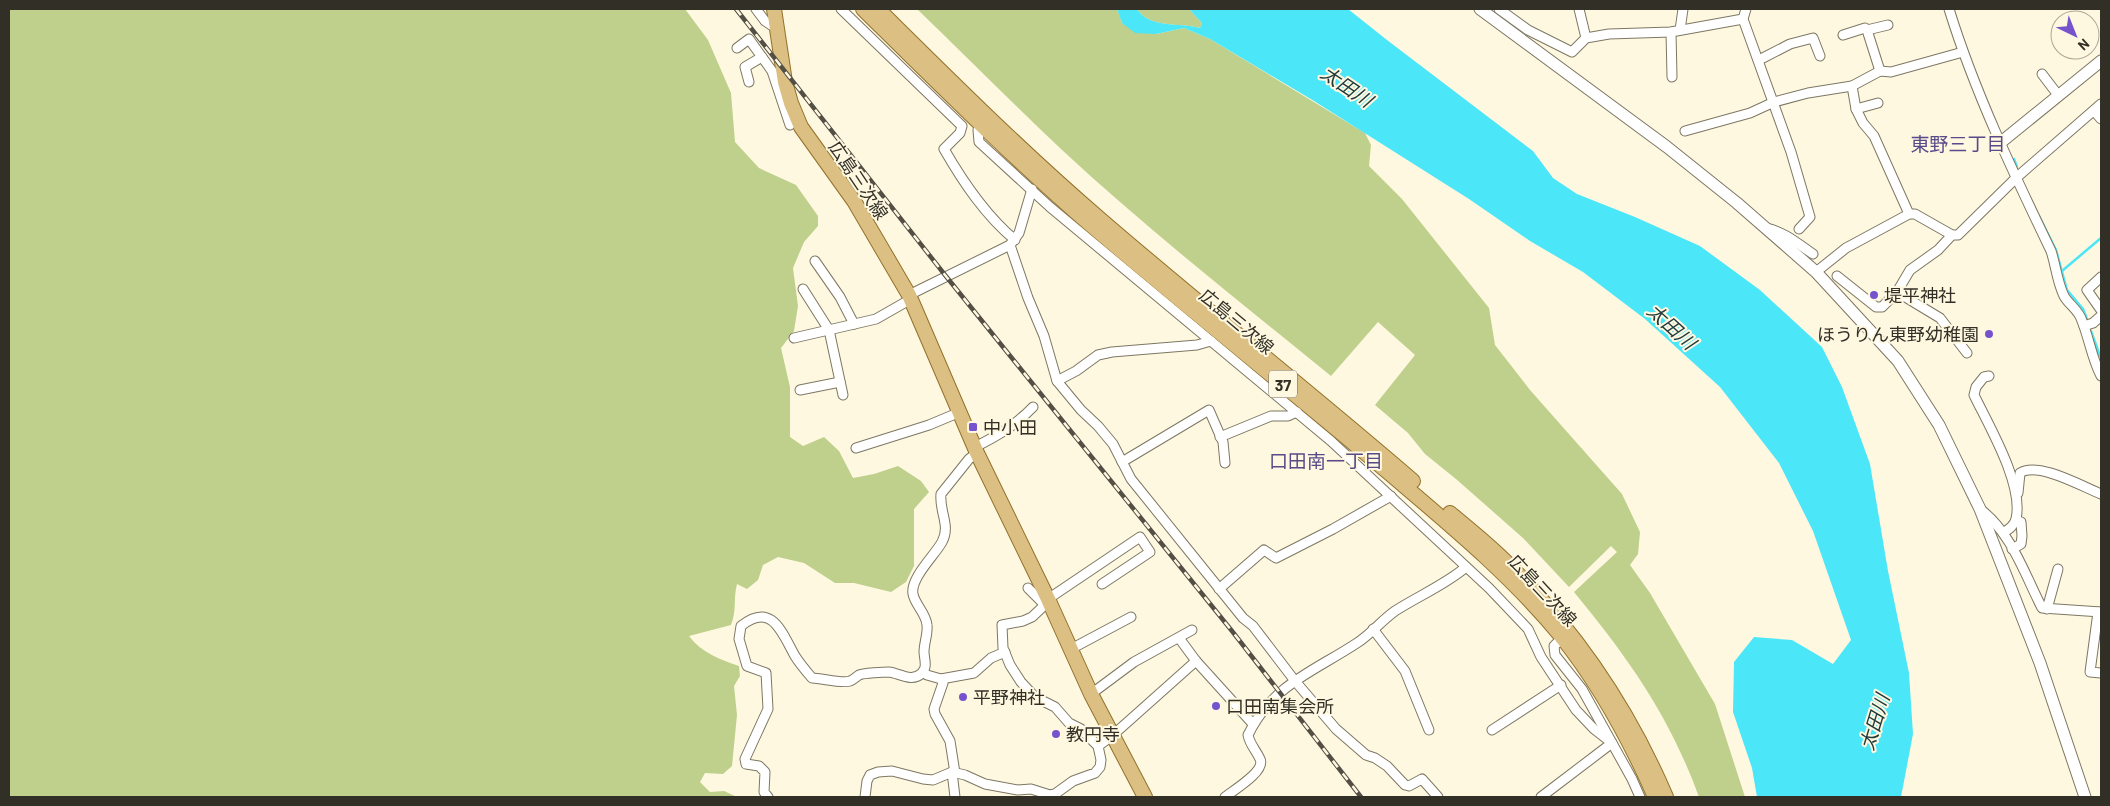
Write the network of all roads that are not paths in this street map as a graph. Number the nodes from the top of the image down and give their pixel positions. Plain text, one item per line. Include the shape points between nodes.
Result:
1 (756, 9) edge
2 (774, 9) edge
3 (841, 9) edge
4 (863, 9) edge
5 (878, 9) edge
6 (1480, 9) edge
7 (1499, 9) edge
8 (1579, 9) edge
9 (1683, 9) edge
10 (1746, 9) edge
11 (1950, 9) edge
12 (1743, 19) junction
13 (1888, 25) dead end
14 (777, 29) junction
15 (1867, 30) junction
16 (1675, 31) junction
17 (1843, 35) dead end
18 (1586, 38) junction
19 (737, 48) dead end
20 (1962, 52) junction
21 (1820, 56) dead end
22 (762, 57) junction
23 (1759, 60) junction
24 (2101, 61) edge
25 (1880, 71) junction
26 (2042, 74) dead end
27 (1672, 77) dead end
28 (749, 82) dead end
29 (1852, 86) junction
30 (785, 94) junction
31 (2058, 94) junction
32 (1774, 102) junction
33 (1878, 103) dead end
34 (2101, 104) edge
35 (1856, 109) junction
36 (2094, 110) junction
37 (2101, 119) edge
38 (985, 121) junction
39 (790, 124) dead end
40 (1686, 131) dead end
41 (2000, 143) junction
42 (2016, 178) junction
43 (1032, 189) junction
44 (1909, 214) junction
45 (1766, 228) junction
46 (1799, 229) dead end
47 (1952, 235) junction
48 (1013, 242) junction
49 (1813, 254) dead end
50 (815, 261) dead end
51 (1816, 272) junction
52 (1837, 276) dead end
53 (2101, 277) edge
54 (1850, 288) junction
55 (803, 289) dead end
56 (1898, 292) junction
57 (910, 297) junction
58 (1858, 297) dead end
59 (2101, 310) edge
60 (2101, 316) edge
61 (854, 324) junction
62 (2084, 326) junction
63 (829, 330) junction
64 (794, 338) dead end
65 (1211, 341) junction
66 (1967, 354) dead end
67 (2099, 360) edge
68 (1989, 376) dead end
69 (2101, 376) edge
70 (1057, 381) junction
71 (840, 382) junction
72 (800, 390) dead end
73 (843, 395) dead end
74 (1034, 407) dead end
75 (960, 412) junction
76 (1297, 412) junction
77 (1220, 437) junction
78 (856, 448) dead end
79 (976, 450) junction
80 (1122, 462) junction
81 (1225, 463) dead end
82 (2101, 494) edge
83 (1391, 496) junction
84 (2017, 501) junction
85 (1980, 509) junction
86 (2016, 520) junction
87 (2003, 533) junction
88 (2012, 549) junction
89 (1466, 567) junction
90 (2058, 569) dead end
91 (1102, 584) dead end
92 (1028, 588) dead end
93 (1219, 589) junction
94 (1047, 601) junction
95 (2047, 609) junction
96 (2100, 612) edge
97 (1130, 617) dead end
98 (1374, 629) junction
99 (1192, 630) dead end
100 (1566, 634) junction
101 (1179, 638) junction
102 (1071, 649) junction
103 (1005, 652) junction
104 (1196, 662) junction
105 (923, 672) junction
106 (2101, 673) edge
107 (941, 679) junction
108 (1295, 681) junction
109 (1561, 685) junction
110 (1091, 694) junction
111 (1253, 724) junction
112 (1429, 730) dead end
113 (1492, 730) dead end
114 (1113, 735) junction
115 (1612, 743) junction
116 (1098, 746) junction
117 (953, 772) junction
118 (2079, 781) junction
119 (1017, 794) edge
120 (1040, 794) edge
121 (768, 797) edge
122 (865, 797) edge
123 (955, 797) edge
124 (1144, 797) edge
125 (1225, 797) edge
126 (1438, 797) edge
127 (1541, 797) edge
128 (1640, 797) edge
129 (1655, 797) edge
130 (1666, 797) edge
131 (2085, 797) edge
132 (2092, 797) edge

1 - 14 street
2 - 14 main road, 広島三次線
3 - 48 street via 962,126 960,133 944,149 982,208
4 - 38 main road, 広島三次線 / 37
5 - 38 main road, 広島三次線 / 37
6 - 45 street via 1667,147
7 - 18 street via 1528,30 1572,52
8 - 18 street
9 - 16 street
10 - 12 street
11 - 20 street
12 - 16 street
12 - 23 street
13 - 15 street
14 - 30 main road, 広島三次線
15 - 17 street
15 - 25 street
16 - 18 street
16 - 27 street
19 - 22 street via 749,39
20 - 25 street via 1890,72
20 - 41 street
21 - 23 street via 1813,38 1790,44
22 - 28 street via 745,67
22 - 30 street
23 - 32 street
24 - 31 street
25 - 29 street
26 - 31 street
29 - 32 street
29 - 35 street
30 - 39 street
30 - 57 main road, 広島三次線 via 801,126 854,201
31 - 41 street
32 - 40 street via 1750,113
32 - 46 street via 1810,218
33 - 35 street
34 - 36 street
35 - 44 street via 1874,136
36 - 37 street
36 - 42 street
38 - 43 street via 978,130 979,142
38 - 100 main road, 広島三次線 / 37 via 1092,226 1432,510
41 - 42 street
42 - 47 street via 1965,231
42 - 62 street via 2051,251 2065,298
43 - 48 street via 1019,233
43 - 65 street
44 - 47 street via 1915,214
44 - 51 street via 1846,248
45 - 49 street via 1787,236
45 - 51 street
47 - 56 street via 1938,250 1910,270
48 - 57 street
48 - 70 street via 1028,298 1044,336
50 - 61 street
51 - 85 street via 1898,361 1939,425
52 - 54 street
53 - 59 street via 2087,290
54 - 56 street via 1876,307 1882,307
54 - 58 street
55 - 63 street
56 - 66 street via 1940,318
57 - 61 street via 876,319
57 - 75 main road, 広島三次線
60 - 62 street
61 - 63 street
62 - 67 street
63 - 64 street
63 - 71 street
65 - 70 street via 1098,355 1076,372
65 - 76 street
67 - 69 street
68 - 84 street via 1984,376 1974,395 2004,458
70 - 80 street via 1113,444
71 - 72 street
71 - 73 street
74 - 79 street
75 - 78 street
75 - 79 main road, 広島三次線
76 - 77 street via 1288,416 1271,416
76 - 83 street
77 - 80 street via 1209,410
77 - 81 street
79 - 94 main road, 広島三次線
79 - 105 street via 941,494 946,533 914,584 913,594 926,618 927,627
80 - 93 street via 1130,479
82 - 84 street via 2041,469 2025,470 2020,473
83 - 89 street
83 - 93 street via 1276,558 1264,550
84 - 86 street
85 - 87 street
85 - 118 street via 2040,663
86 - 87 street via 2012,528
86 - 88 street via 2021,522 2021,544
87 - 88 street
88 - 95 street via 2042,608
89 - 98 street via 1393,613
89 - 109 street via 1528,629 1541,657
90 - 95 street
91 - 94 street via 1150,552 1140,538
92 - 94 street
93 - 108 street
94 - 102 main road, 広島三次線
94 - 103 street via 1032,617 1002,625
95 - 96 street
96 - 106 street via 2090,672
97 - 102 street
98 - 108 street
98 - 112 street via 1406,671
99 - 101 street
100 - 115 street via 1554,646 1555,655 1582,689
100 - 129 main road, 広島三次線 / 37 via 1614,716
100 - 130 main road, 広島三次線 / 37 via 1600,673
101 - 104 street
101 - 110 street via 1134,662
102 - 110 main road, 広島三次線
103 - 107 street via 974,673
103 - 116 street via 1021,682 1035,697 1056,707 1069,723 1081,729
104 - 111 street
104 - 114 street
105 - 107 street
105 - 121 street via 913,677 890,672 861,674 850,682 812,678 773,620 766,617 748,620 741,626 738,639 747,666 766,674 768,709 745,759 746,764 759,766 765,772 764,792
107 - 117 street via 943,687 934,709 950,741
108 - 111 street via 1272,699
108 - 126 street via 1336,728 1366,755 1387,766 1404,785 1422,780
109 - 113 street
109 - 115 street via 1576,710
110 - 114 main road, 広島三次線
111 - 125 street via 1248,735 1262,766
114 - 116 street
114 - 124 main road, 広島三次線
115 - 127 street
115 - 128 street
116 - 120 street via 1102,760 1096,773 1073,780 1055,794
117 - 119 street
117 - 122 street via 933,780 892,771 878,772 870,775
117 - 123 street
118 - 131 street
118 - 132 street
119 - 120 street via 1031,789

